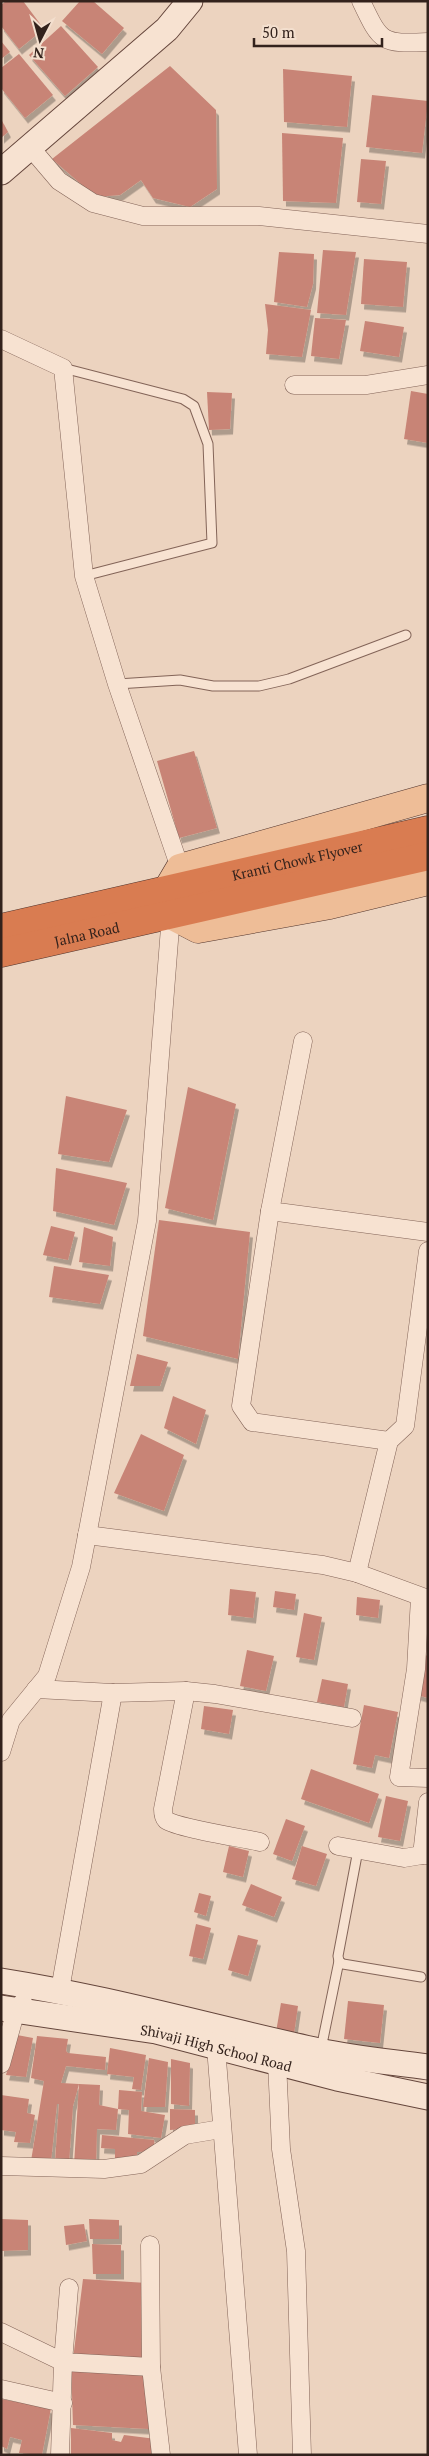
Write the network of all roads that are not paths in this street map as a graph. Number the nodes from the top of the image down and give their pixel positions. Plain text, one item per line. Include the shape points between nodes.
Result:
1 (190, 1) edge
2 (361, 1) edge
3 (428, 42) edge
4 (30, 147) junction
5 (1, 172) edge
6 (428, 234) edge
7 (1, 339) edge
8 (63, 368) junction
9 (428, 375) edge
10 (294, 385) dead end
11 (84, 576) junction
12 (406, 635) dead end
13 (117, 684) junction
14 (428, 798) edge
15 (428, 830) edge
16 (428, 856) edge
17 (428, 881) edge
18 (173, 891) junction
19 (1, 928) edge
20 (1, 953) edge
21 (302, 1041) dead end
22 (270, 1211) junction
23 (428, 1232) edge
24 (428, 1251) edge
25 (389, 1441) junction
26 (87, 1536) junction
27 (357, 1573) junction
28 (424, 1599) edge
29 (36, 1689) junction
30 (186, 1691) junction
31 (113, 1693) junction
32 (352, 1718) dead end
33 (1, 1752) edge
34 (428, 1778) edge
35 (428, 1802) edge
36 (260, 1842) dead end
37 (338, 1846) dead end
38 (358, 1850) junction
39 (425, 1855) edge
40 (339, 1961) junction
41 (422, 1977) dead end
42 (1, 1981) edge
43 (36, 1986) junction
44 (60, 1990) junction
45 (9, 2009) edge
46 (216, 2047) junction
47 (321, 2052) junction
48 (276, 2062) junction
49 (1, 2064) edge
50 (428, 2067) edge
51 (428, 2097) edge
52 (221, 2129) junction
53 (1, 2166) edge
54 (150, 2245) dead end
55 (69, 2288) dead end
56 (1, 2332) edge
57 (63, 2362) junction
58 (151, 2366) junction
59 (1, 2390) edge
60 (63, 2403) junction
61 (60, 2455) edge
62 (161, 2455) edge
63 (248, 2455) edge
64 (302, 2455) edge

1 - 4 street via 167,29
2 - 3 street via 378,35 386,40
4 - 5 street
4 - 6 street via 59,181 93,204 143,216 259,216
7 - 8 street
8 - 11 street
8 - 11 lane via 183,399 194,406 208,444 212,543
9 - 10 street via 366,384
11 - 13 street
12 - 13 lane via 289,679 259,686 213,686 180,680
13 - 18 street
14 - 18 main road
15 - 18 highway, Kranti Chowk Flyover
16 - 18 highway, Kranti Chowk Flyover
17 - 18 main road via 330,905 198,929
18 - 19 highway, Jalna Road
18 - 20 highway, Jalna Road
18 - 26 street via 147,1221
21 - 22 street
22 - 23 street
22 - 25 street via 241,1406 245,1415 252,1422
24 - 25 street via 405,1426
25 - 27 street
26 - 27 street via 323,1564
26 - 29 street via 81,1567 47,1676
27 - 28 street
28 - 34 street via 400,1777
29 - 31 street
29 - 33 street via 10,1720
30 - 31 street
30 - 32 street
30 - 36 street via 163,1815 166,1820 187,1826
31 - 44 street
35 - 39 street
37 - 38 street
38 - 39 street via 404,1858
38 - 40 lane
40 - 41 lane
40 - 47 lane
42 - 43 street, Shivaji High School Road
43 - 44 street, Shivaji High School Road
43 - 45 street
44 - 47 street, Shivaji High School Road
45 - 46 street, Shivaji High School Road via 156,2031
45 - 49 street
46 - 48 street, Shivaji High School Road
46 - 52 street
47 - 50 street, Shivaji High School Road
48 - 51 street, Shivaji High School Road
48 - 64 street via 281,2149 296,2251
52 - 53 street via 185,2136 141,2164 104,2169
52 - 63 street
54 - 58 street
55 - 57 street
56 - 57 street
57 - 58 street
57 - 60 street
58 - 62 street
59 - 60 street
60 - 61 street

